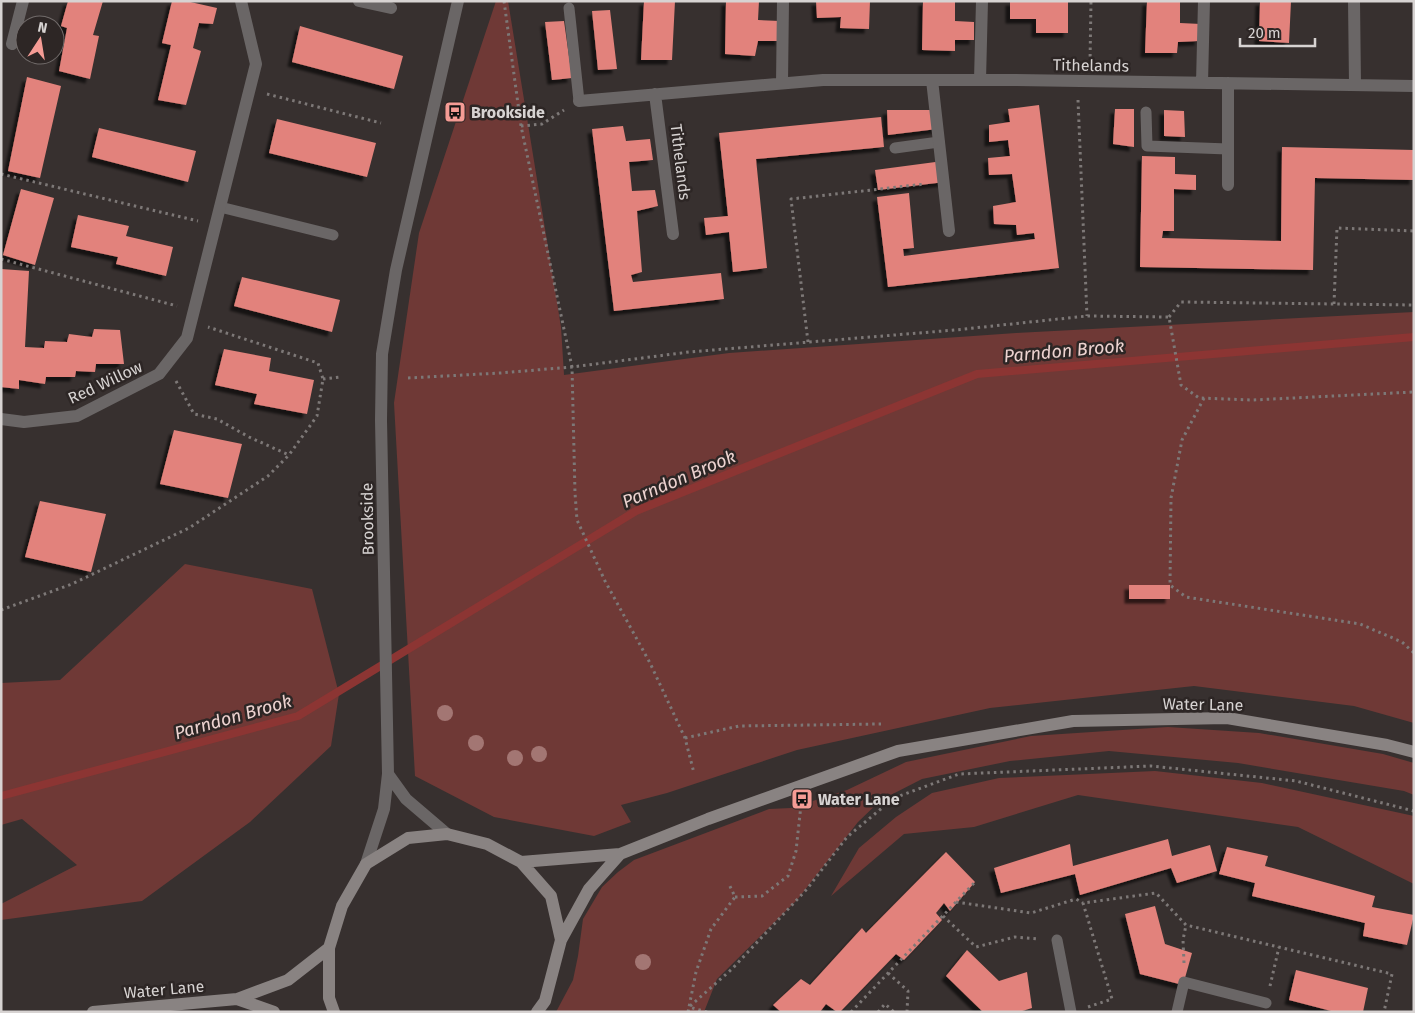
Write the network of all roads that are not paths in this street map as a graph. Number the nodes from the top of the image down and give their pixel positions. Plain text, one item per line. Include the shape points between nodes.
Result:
1 (23, 1) edge
2 (359, 1) edge
3 (458, 1) edge
4 (783, 1) edge
5 (982, 1) edge
6 (1204, 1) edge
7 (1354, 1) edge
8 (244, 2) edge
9 (391, 8) dead end
10 (569, 8) dead end
11 (7, 43) edge
12 (932, 80) junction
13 (980, 80) junction
14 (782, 83) junction
15 (1202, 83) junction
16 (1228, 83) junction
17 (1355, 84) junction
18 (1414, 86) edge
19 (655, 94) junction
20 (579, 101) joint
21 (1146, 112) dead end
22 (939, 142) junction
23 (894, 148) dead end
24 (1228, 149) junction
25 (1228, 185) dead end
26 (220, 207) junction
27 (949, 231) dead end
28 (673, 234) dead end
29 (333, 235) dead end
30 (1, 419) edge
31 (1414, 752) edge
32 (388, 774) junction
33 (447, 834) junction
34 (620, 854) junction
35 (521, 862) junction
36 (366, 864) junction
37 (561, 940) junction
38 (1057, 940) road end
39 (329, 948) junction
40 (237, 999) junction
41 (1266, 1003) road end
42 (93, 1012) edge
43 (274, 1012) edge
44 (334, 1012) edge
45 (537, 1012) edge
46 (1071, 1012) edge
47 (1176, 1012) edge

1 - 11 street
2 - 9 street
3 - 32 street, Brookside via 396,270 382,354
4 - 14 street
5 - 13 street
6 - 15 street
7 - 17 street
8 - 26 street, Red Willow via 256,64
10 - 20 lane
12 - 13 street, Tithelands
12 - 14 street, Tithelands
12 - 22 street
13 - 15 street, Tithelands
14 - 19 street, Tithelands
15 - 16 street, Tithelands
16 - 17 street, Tithelands
16 - 24 street
17 - 18 street, Tithelands
19 - 20 street, Tithelands
19 - 28 street, Tithelands
21 - 24 lane via 1147,146
22 - 23 lane
22 - 27 street
24 - 25 street
26 - 29 lane
26 - 30 street, Red Willow via 187,338 159,374 77,416 24,422
31 - 34 main road, Water Lane via 1387,744 1227,718 1072,722 898,751
32 - 33 street via 406,799
32 - 36 street, Brookside via 384,809
33 - 35 main road via 487,844
33 - 36 main road via 408,838
34 - 35 main road, Water Lane
34 - 37 main road, Water Lane via 589,889
35 - 37 main road via 551,896
36 - 39 main road via 342,906
37 - 45 main road via 545,1001
38 - 46 lane
39 - 40 main road, Water Lane via 288,980
39 - 44 main road via 329,998
40 - 42 main road, Water Lane
40 - 43 main road, Water Lane
41 - 47 lane via 1184,982

